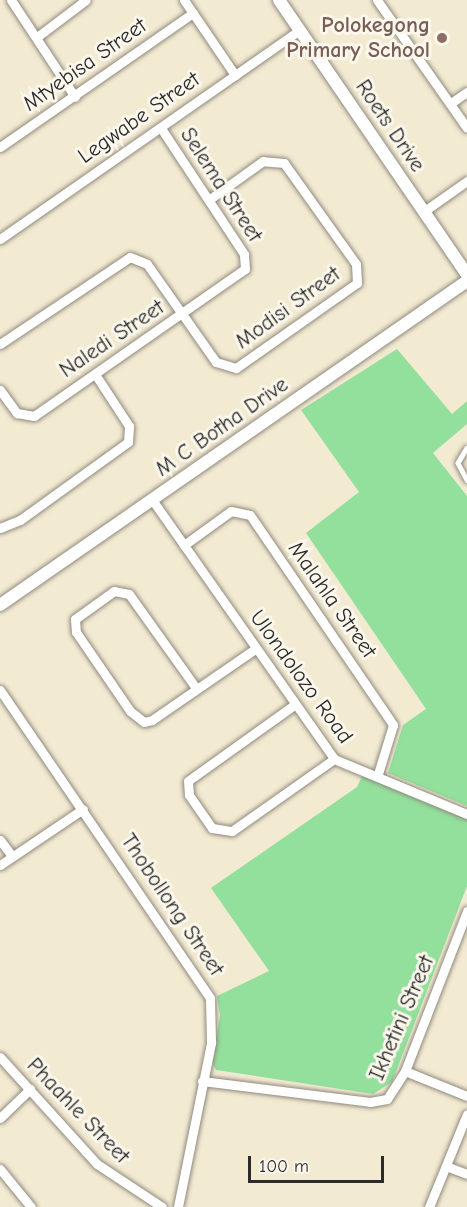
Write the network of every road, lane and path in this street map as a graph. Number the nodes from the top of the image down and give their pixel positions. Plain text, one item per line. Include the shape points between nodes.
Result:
1 (11, 0) edge
2 (86, 0) edge
3 (184, 0) edge
4 (279, 0) edge
5 (377, 0) edge
6 (193, 13) junction
7 (300, 30) junction
8 (37, 37) junction
9 (235, 75) junction
10 (467, 92) edge
11 (75, 97) junction
12 (451, 103) junction
13 (161, 128) junction
14 (467, 128) edge
15 (0, 147) edge
16 (467, 181) edge
17 (210, 199) junction
18 (423, 212) junction
19 (0, 239) edge
20 (247, 265) joint
21 (467, 275) edge
22 (467, 281) edge
23 (184, 314) junction
24 (0, 344) edge
25 (95, 374) junction
26 (0, 390) edge
27 (467, 448) edge
28 (467, 480) edge
29 (153, 501) junction
30 (0, 528) edge
31 (184, 545) junction
32 (0, 605) edge
33 (255, 649) junction
34 (196, 688) junction
35 (0, 690) edge
36 (294, 705) junction
37 (334, 759) junction
38 (376, 777) junction
39 (83, 809) junction
40 (467, 814) edge
41 (0, 840) edge
42 (12, 856) junction
43 (0, 865) edge
44 (467, 911) edge
45 (0, 1057) edge
46 (405, 1071) junction
47 (202, 1081) junction
48 (30, 1089) junction
49 (467, 1096) edge
50 (467, 1113) edge
51 (0, 1118) edge
52 (446, 1166) junction
53 (0, 1169) edge
54 (467, 1174) edge
55 (28, 1206) edge
56 (162, 1207) edge
57 (178, 1207) edge
58 (429, 1207) edge

1 - 8 street
2 - 8 street
3 - 6 street
4 - 7 street, Roets Drive
5 - 12 street
6 - 9 street
6 - 11 street, Mtyebisa Street
7 - 9 street, Legwabe Street
7 - 18 street, Roets Drive
8 - 11 street
9 - 13 street, Legwabe Street
10 - 12 street
11 - 15 street, Mtyebisa Street
12 - 14 street
13 - 17 street, Selema Street
13 - 19 street, Legwabe Street
16 - 18 street
17 - 20 street, Selema Street
17 - 23 street, Modisi Street via 263,161 284,163 356,264 358,278 347,294 236,368 216,362
18 - 21 street, Roets Drive
20 - 23 street, Naledi Street
22 - 29 street, M C Botha Drive
23 - 24 street via 147,264 130,257
23 - 25 street, Naledi Street
25 - 26 street, Naledi Street via 30,417 17,413
25 - 30 street via 129,426 128,442 20,520
27 - 28 lane via 458,463
29 - 31 street, Ulondolozo Road
29 - 32 street, M C Botha Drive
31 - 33 street, Ulondolozo Road
31 - 38 street, Malahla Street via 231,511 250,515 393,725
33 - 34 street
33 - 36 street, Ulondolozo Road
34 - 34 street via 152,720 137,719 76,632 75,619 114,591 129,594
35 - 39 street, Thobollong Street
36 - 37 street, Ulondolozo Road
36 - 37 street via 188,781 189,795 212,828 232,831
37 - 38 street, Ulondolozo Road
38 - 40 street, Ulondolozo Road
39 - 42 street
39 - 47 street, Thobollong Street via 207,990 213,1018
41 - 42 street
42 - 43 street
44 - 46 street, Ikhetini Street
45 - 48 street, Phaahle Street
46 - 47 street, Ikhetini Street via 394,1093 370,1102
46 - 49 street
47 - 57 street, Thobollong Street
48 - 51 street
48 - 56 street, Phaahle Street via 97,1164
50 - 52 street
52 - 54 street
52 - 58 street
53 - 55 street

